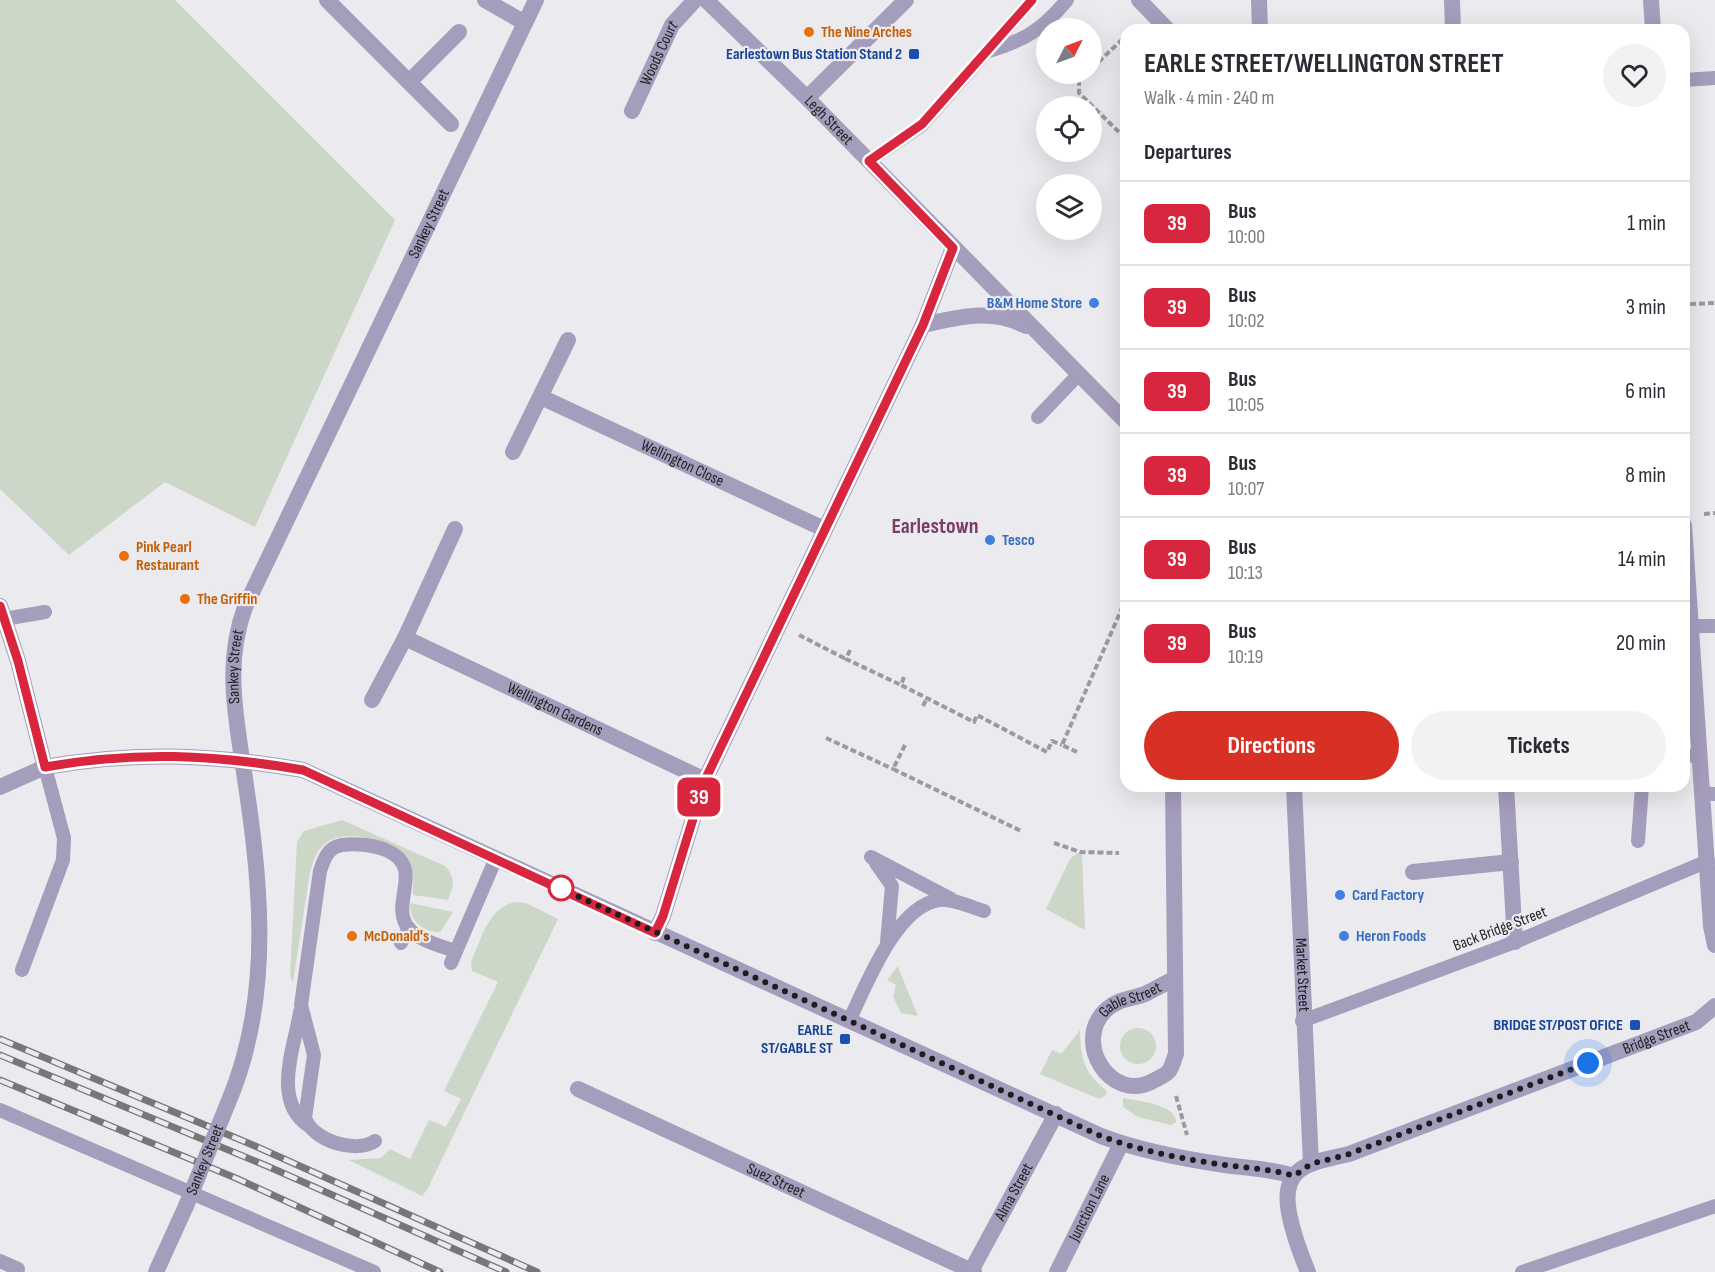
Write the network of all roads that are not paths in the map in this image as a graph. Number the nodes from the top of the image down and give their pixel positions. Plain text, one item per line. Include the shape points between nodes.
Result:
1 (327, 0) edge
2 (485, 0) edge
3 (536, 0) edge
4 (695, 0) edge
5 (706, 0) edge
6 (906, 0) edge
7 (1032, 0) edge
8 (1067, 0) edge
9 (1139, 0) edge
10 (1259, 0) edge
11 (1452, 0) edge
12 (1651, 0) edge
13 (525, 23) junction
14 (1162, 24) edge
15 (1260, 24) edge
16 (1453, 24) edge
17 (1653, 24) edge
18 (459, 32) dead end
19 (989, 51) junction
20 (1715, 78) edge
21 (1690, 80) edge
22 (409, 82) junction
23 (807, 98) junction
24 (632, 111) dead end
25 (451, 124) dead end
26 (869, 161) junction
27 (953, 248) junction
28 (923, 325) junction
29 (1038, 333) junction
30 (568, 340) dead end
31 (1078, 375) junction
32 (541, 397) junction
33 (1120, 416) edge
34 (1038, 417) dead end
35 (513, 452) dead end
36 (824, 529) junction
37 (455, 530) dead end
38 (45, 612) dead end
39 (1690, 612) edge
40 (2, 613) edge
41 (1691, 626) junction
42 (1715, 626) edge
43 (405, 638) junction
44 (372, 700) dead end
45 (1692, 756) edge
46 (242, 759) junction
47 (45, 767) junction
48 (705, 780) junction
49 (0, 787) edge
50 (1173, 792) edge
51 (1294, 792) edge
52 (1506, 792) edge
53 (1642, 792) edge
54 (1709, 793) edge
55 (1638, 841) dead end
56 (496, 858) junction
57 (1707, 861) junction
58 (1510, 862) junction
59 (1413, 872) dead end
60 (954, 901) junction
61 (984, 911) dead end
62 (409, 928) junction
63 (655, 933) junction
64 (887, 942) junction
65 (1515, 942) junction
66 (401, 943) dead end
67 (1715, 945) edge
68 (22, 970) dead end
69 (1174, 979) junction
70 (301, 1005) junction
71 (1715, 1006) edge
72 (849, 1021) junction
73 (1302, 1021) junction
74 (578, 1089) dead end
75 (0, 1110) edge
76 (1056, 1114) junction
77 (310, 1127) junction
78 (375, 1141) dead end
79 (1121, 1144) junction
80 (1311, 1164) junction
81 (1294, 1176) junction
82 (1715, 1206) edge
83 (0, 1261) edge
84 (18, 1269) dead end
85 (972, 1271) edge
86 (156, 1272) edge
87 (374, 1272) edge
88 (1056, 1272) edge
89 (1308, 1272) edge
90 (1522, 1272) edge

1 - 22 street
2 - 13 street
3 - 13 street, Sankey Street
4 - 24 street, Woods Court via 672,25
5 - 23 street, Legh Street
6 - 23 street
7 - 19 lane
8 - 19 lane via 1049,21 1023,40
9 - 14 street
10 - 15 street
11 - 16 street
12 - 17 street
13 - 46 street, Sankey Street via 245,607 233,648 231,674
18 - 22 street
19 - 26 lane via 922,124
20 - 21 lane
22 - 25 street
23 - 26 street, Legh Street
26 - 27 street, Legh Street
27 - 28 street
27 - 29 street, Legh Street
28 - 29 street via 986,314 1010,318
28 - 36 street
29 - 31 street, Legh Street
30 - 32 street
31 - 33 street, Legh Street
31 - 34 lane
32 - 35 street
32 - 36 street, Wellington Close
36 - 48 street
37 - 43 street
38 - 40 lane
39 - 41 street
40 - 47 street
41 - 42 lane
41 - 45 street
43 - 44 street
43 - 48 street, Wellington Gardens
45 - 54 street
46 - 47 street via 189,755 99,757
46 - 56 street via 303,770
46 - 86 street, Sankey Street, bridge via 253,825 261,943 256,1001 246,1058
47 - 49 street
47 - 68 lane via 64,838 63,860
48 - 63 street
50 - 69 street, Gable Street
51 - 73 street, Market Street
52 - 58 street
53 - 55 lane
54 - 57 street
56 - 62 lane via 453,957
56 - 63 street
57 - 65 lane, Back Bridge Street
57 - 67 street
58 - 59 street
58 - 65 street
60 - 61 lane
60 - 64 lane via 940,899 918,909
60 - 64 lane via 871,857 892,886
62 - 66 lane
62 - 70 lane via 402,909 406,876 399,856 379,846 336,846 328,852 320,871
63 - 72 street
64 - 72 lane
65 - 73 lane, Back Bridge Street
69 - 69 street, Gable Street via 1176,1054 1169,1072 1144,1086 1120,1084 1101,1068 1094,1055 1094,1029 1108,1008
70 - 77 lane via 314,1056 306,1107
70 - 77 lane via 288,1083 295,1112
71 - 80 street, Bridge Street via 1696,1022 1349,1154
72 - 76 street
73 - 80 street, Market Street
74 - 85 street, Suez Street
75 - 87 lane
76 - 79 street
76 - 85 street, Alma Street
77 - 78 lane via 346,1146 365,1148
79 - 81 street
79 - 88 street, Junction Lane
80 - 81 street, Bridge Street
81 - 89 street via 1286,1194 1293,1230
82 - 90 lane
83 - 84 lane

